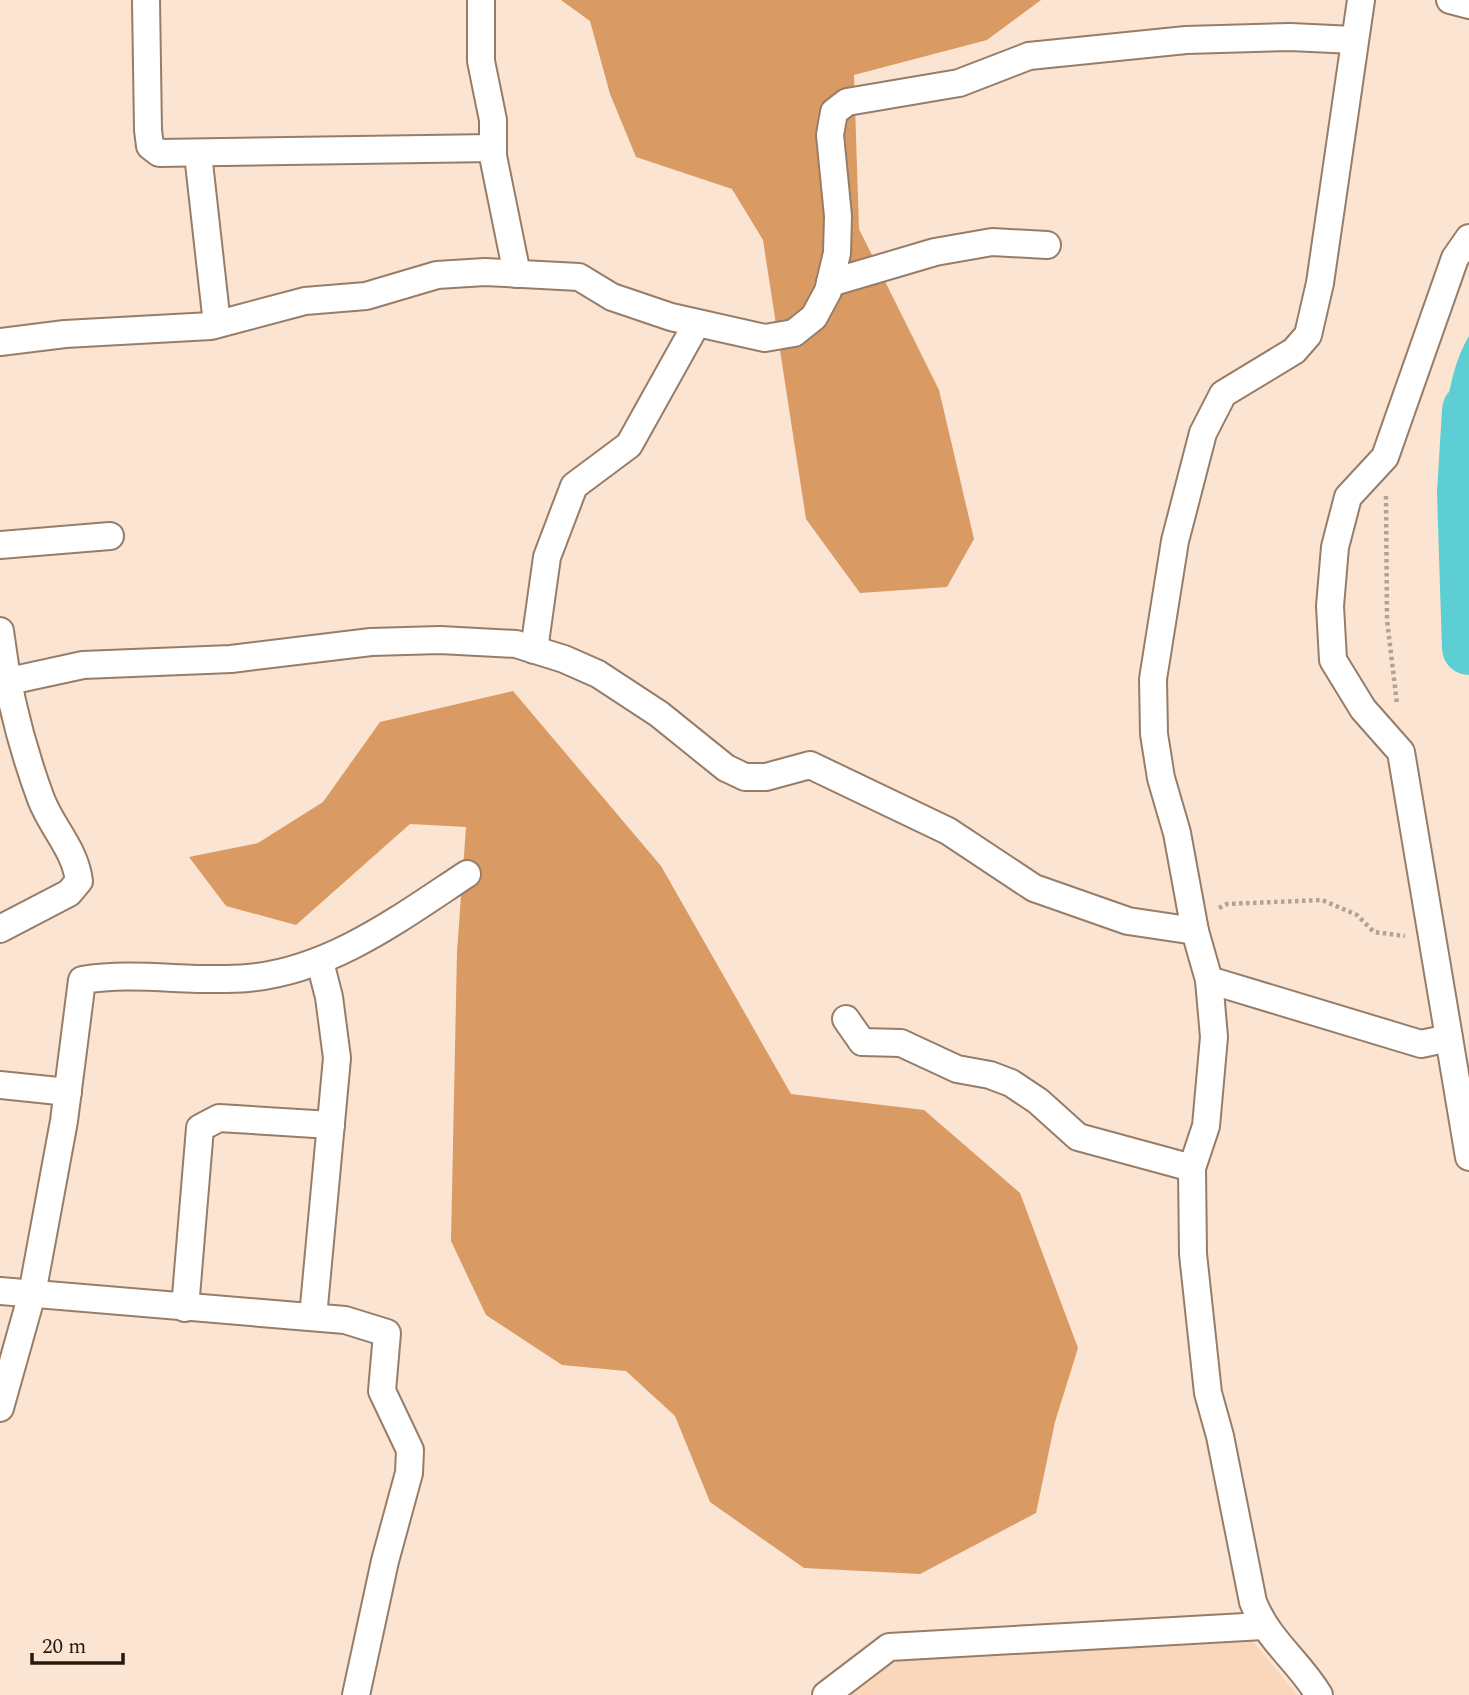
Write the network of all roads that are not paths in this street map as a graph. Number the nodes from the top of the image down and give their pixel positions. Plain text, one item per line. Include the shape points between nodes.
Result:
1 (146, 0) edge
2 (481, 0) edge
3 (1361, 0) edge
4 (1450, 0) edge
5 (1469, 5) edge
6 (1354, 40) junction
7 (493, 148) junction
8 (198, 154) junction
9 (1469, 238) edge
10 (1047, 244) dead end
11 (517, 274) junction
12 (830, 283) junction
13 (697, 323) junction
14 (217, 324) junction
15 (0, 342) edge
16 (110, 536) dead end
17 (0, 545) edge
18 (0, 631) edge
19 (534, 650) junction
20 (5, 683) edge
21 (467, 874) dead end
22 (1194, 926) junction
23 (0, 929) edge
24 (320, 962) junction
25 (1209, 980) junction
26 (846, 1019) dead end
27 (1449, 1038) junction
28 (0, 1085) edge
29 (68, 1092) junction
30 (331, 1125) junction
31 (1469, 1157) edge
32 (1192, 1168) junction
33 (0, 1291) edge
34 (32, 1294) junction
35 (185, 1308) junction
36 (313, 1317) junction
37 (0, 1408) edge
38 (1262, 1626) junction
39 (356, 1695) edge
40 (826, 1695) edge
41 (1319, 1695) edge

1 - 8 street via 150,146 159,153
2 - 7 street via 481,61 493,120
3 - 6 street
4 - 5 street
6 - 12 street via 1186,40 1030,56 959,83 846,102 834,111 830,135 838,216
6 - 22 street via 1320,283 1308,335 1294,352 1223,394 1203,433 1175,541 1153,680 1154,734
7 - 8 street
7 - 11 street
8 - 14 street
9 - 27 street via 1455,258 1385,457 1348,498 1335,547 1330,606 1333,660 1363,709 1401,752
10 - 12 street via 992,242 958,248
11 - 13 street via 579,277 611,297
11 - 14 street via 437,275 366,296 305,301
12 - 13 street via 814,317 794,333 765,338
13 - 19 street via 629,445 574,486 547,556
14 - 15 street
16 - 17 street
18 - 20 street
19 - 20 street via 516,644 440,640 371,642 232,659 83,664
19 - 22 street via 598,674 659,714 726,768 745,777 766,777 810,765 948,831 1034,888 1128,921
20 - 23 street via 42,802 76,862 79,881 69,893
21 - 24 street
22 - 25 street
24 - 29 street via 248,978 116,976 82,980
24 - 30 street via 337,1058
25 - 27 street via 1421,1044
25 - 32 street via 1213,1038 1206,1126
26 - 32 street via 862,1042 901,1043 957,1069 1011,1083 1078,1137
27 - 31 street
28 - 29 street
29 - 34 street
30 - 35 street via 219,1118 200,1128
30 - 36 street
32 - 38 street via 1193,1254 1208,1393 1241,1552
33 - 34 street
34 - 35 street
34 - 37 street
35 - 36 street
36 - 39 street via 345,1320 387,1333 382,1391 410,1451 409,1473
38 - 40 street via 889,1647
38 - 41 street

